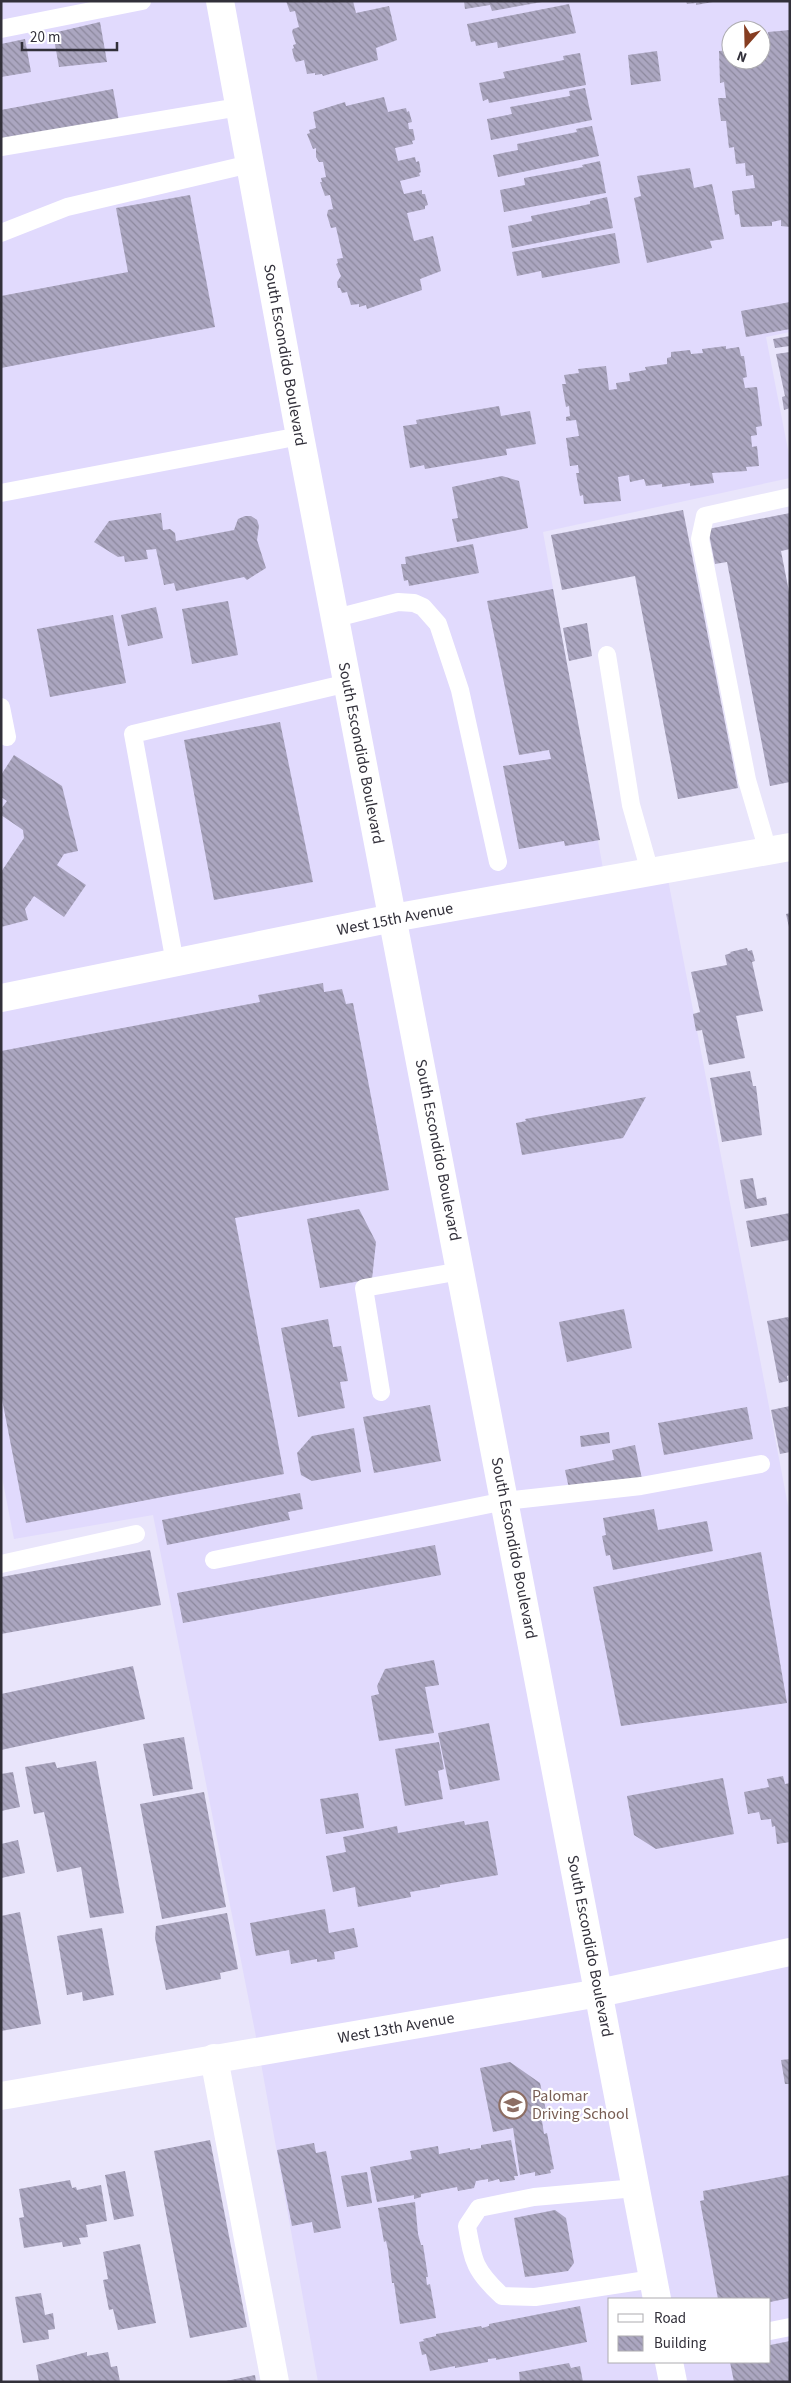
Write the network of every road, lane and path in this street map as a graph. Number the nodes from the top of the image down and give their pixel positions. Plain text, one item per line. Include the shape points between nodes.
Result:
1 (142, 1) edge
2 (220, 1) edge
3 (1, 29) edge
4 (240, 107) junction
5 (1, 147) edge
6 (250, 164) junction
7 (1, 233) edge
8 (300, 436) junction
9 (1, 493) edge
10 (790, 497) edge
11 (336, 618) junction
12 (607, 655) dead end
13 (348, 683) junction
14 (1, 707) edge
15 (7, 737) dead end
16 (779, 849) edge
17 (498, 862) dead end
18 (650, 872) junction
19 (393, 918) junction
20 (175, 963) junction
21 (1, 998) edge
22 (461, 1271) junction
23 (381, 1392) dead end
24 (761, 1464) dead end
25 (505, 1501) junction
26 (136, 1534) dead end
27 (214, 1560) dead end
28 (1, 1564) edge
29 (790, 1952) edge
30 (599, 1993) junction
31 (214, 2058) junction
32 (1, 2096) edge
33 (636, 2188) junction
34 (655, 2289) edge
35 (790, 2327) edge
36 (771, 2331) edge
37 (670, 2363) edge
38 (275, 2382) edge
39 (673, 2382) edge

1 - 3 lane
2 - 4 main road, South Escondido Boulevard
4 - 5 lane
4 - 6 main road, South Escondido Boulevard
6 - 7 lane via 67,207
6 - 8 main road, South Escondido Boulevard
8 - 9 lane
8 - 11 main road, South Escondido Boulevard
10 - 16 lane via 705,516 700,529 747,780
11 - 13 main road, South Escondido Boulevard
11 - 17 lane via 398,602 423,607 438,624 460,690
12 - 18 lane via 631,805
13 - 19 main road, South Escondido Boulevard
13 - 20 lane via 133,734
14 - 15 lane
16 - 18 main road, West 15th Avenue
18 - 19 main road, West 15th Avenue
19 - 20 main road, West 15th Avenue
19 - 22 main road, South Escondido Boulevard
20 - 21 main road, West 15th Avenue
22 - 23 lane via 364,1288
22 - 25 main road, South Escondido Boulevard
24 - 25 lane via 642,1486
25 - 27 lane
25 - 30 main road, South Escondido Boulevard
26 - 28 lane
29 - 30 main road, West 13th Avenue
30 - 31 main road, West 13th Avenue
30 - 33 main road, South Escondido Boulevard
31 - 32 main road, West 13th Avenue
31 - 38 main road
33 - 34 main road, South Escondido Boulevard
33 - 34 lane via 534,2197 479,2208 466,2226 472,2260 484,2279 502,2296 535,2297
35 - 36 lane
37 - 39 main road

